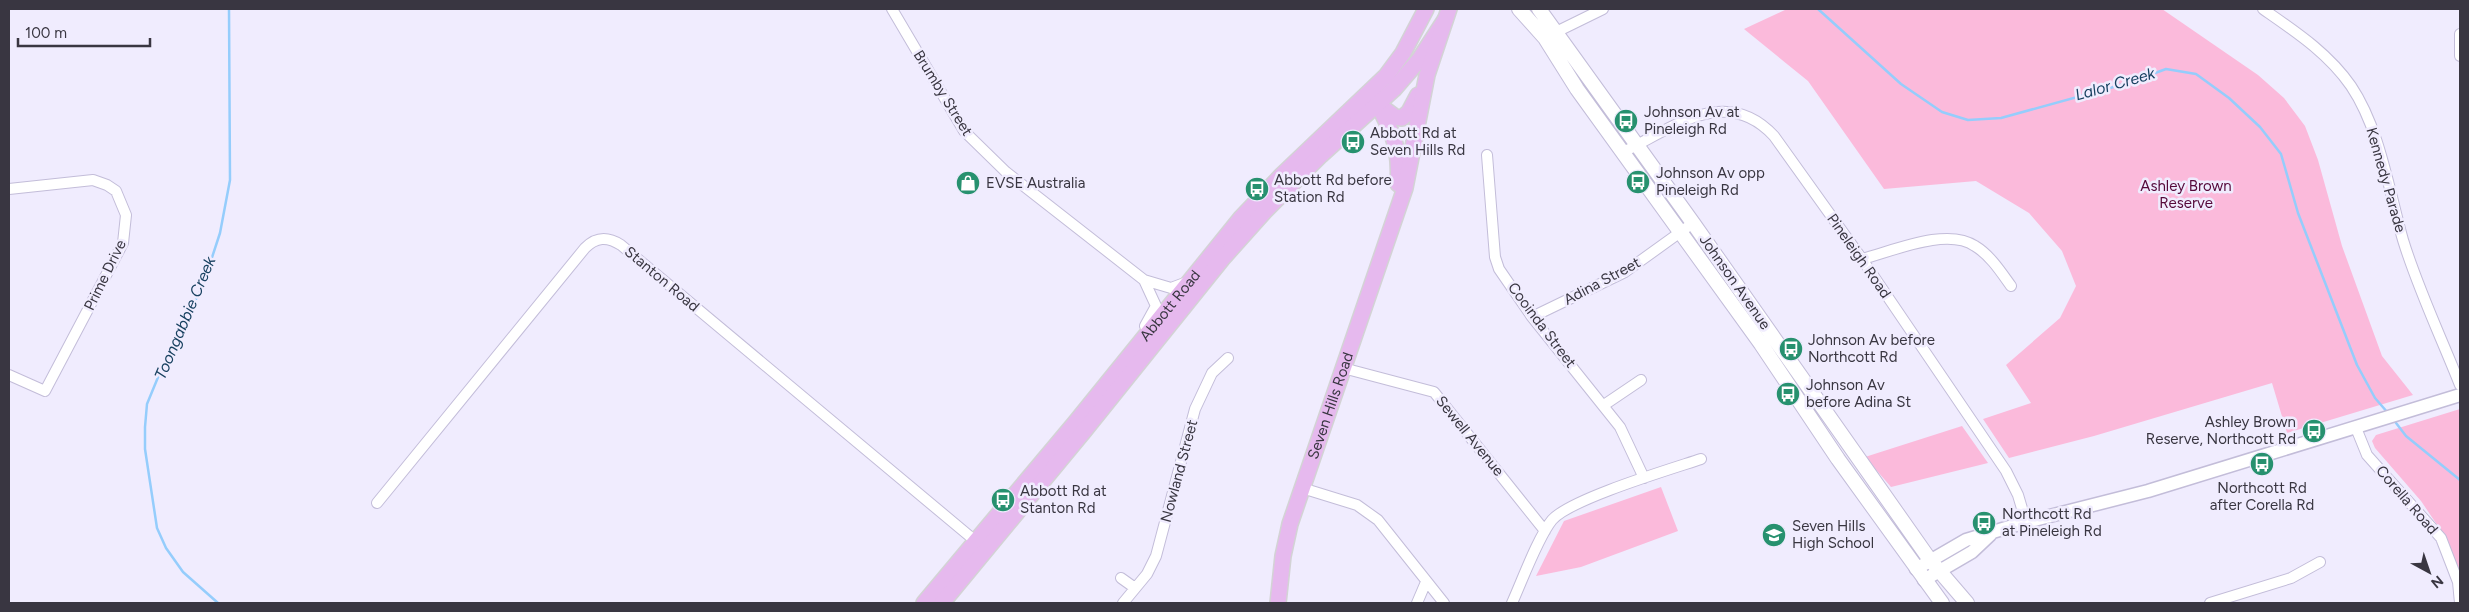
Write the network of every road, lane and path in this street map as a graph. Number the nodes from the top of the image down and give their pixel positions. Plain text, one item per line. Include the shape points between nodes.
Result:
1 (892, 9) edge
2 (1519, 9) edge
3 (1539, 9) edge
4 (1603, 9) edge
5 (2264, 9) edge
6 (1423, 11) edge
7 (1447, 15) edge
8 (2460, 34) edge
9 (1550, 35) junction
10 (2460, 56) edge
11 (1427, 76) junction
12 (1374, 98) junction
13 (1637, 145) junction
14 (1622, 152) junction
15 (1486, 156) dead end
16 (9, 189) edge
17 (1396, 210) junction
18 (1693, 223) junction
19 (1680, 232) junction
20 (1862, 259) junction
21 (1192, 278) junction
22 (1144, 280) junction
23 (2011, 286) dead end
24 (1532, 317) junction
25 (1228, 358) dead end
26 (1125, 362) junction
27 (1343, 368) junction
28 (9, 375) edge
29 (1641, 380) dead end
30 (2460, 385) edge
31 (2460, 395) edge
32 (1604, 405) junction
33 (2356, 428) junction
34 (1701, 459) dead end
35 (1644, 478) junction
36 (1302, 488) junction
37 (377, 503) dead end
38 (2026, 522) junction
39 (1545, 531) junction
40 (981, 546) junction
41 (2320, 562) dead end
42 (1934, 565) junction
43 (1920, 575) junction
44 (1121, 578) dead end
45 (1426, 582) junction
46 (1135, 588) junction
47 (924, 603) edge
48 (942, 603) edge
49 (1123, 603) edge
50 (1278, 603) edge
51 (1417, 603) edge
52 (1444, 603) edge
53 (1512, 603) edge
54 (1942, 603) edge
55 (1967, 603) edge
56 (2210, 603) edge
57 (2460, 603) edge

1 - 22 street, Brumby Street via 964,131 975,144
2 - 9 main road, Johnson Avenue
3 - 9 main road, Johnson Avenue
4 - 9 street
5 - 30 street, Kennedy Parade via 2322,52 2361,103 2404,243
6 - 12 main road, Abbott Road via 1403,54
7 - 11 main road, Seven Hills Road
7 - 12 main road, Abbott Road via 1409,72
8 - 10 street
9 - 13 main road, Johnson Avenue
9 - 14 main road, Johnson Avenue via 1577,89
11 - 12 main road via 1402,118 1394,117
11 - 17 main road, Seven Hills Road via 1405,188
12 - 17 main road, Seven Hills Road via 1399,153
12 - 21 main road, Abbott Road via 1264,192
12 - 40 main road, Abbott Road via 1222,258
13 - 14 street, Pineleigh Road
13 - 18 main road, Johnson Avenue
13 - 20 street, Pineleigh Road via 1712,111 1733,110 1748,115 1774,136
14 - 19 main road, Johnson Avenue
15 - 24 street, Cooinda Street via 1495,257
16 - 28 street, Prime Drive via 93,180 116,191 126,215 123,243 45,391
17 - 27 main road, Seven Hills Road
18 - 19 street, Adina Street
18 - 42 main road, Johnson Avenue
19 - 24 street, Adina Street via 1625,272
19 - 43 main road, Johnson Avenue
20 - 23 street via 1928,241 1959,238 1984,253
20 - 38 street, Pineleigh Road via 2006,471
21 - 22 street, Brumby Street via 1179,287 1171,288
21 - 26 main road, Abbott Road
22 - 26 street, Brumby Street via 1156,306 1134,340
24 - 32 street, Cooinda Street
25 - 46 street, Nowland Street via 1212,373 1195,409 1156,556
26 - 40 main road, Abbott Road
27 - 36 main road, Seven Hills Road
27 - 39 street, Sewell Avenue via 1434,392
29 - 32 street
31 - 33 street
32 - 35 street, Cooinda Street via 1628,441
33 - 38 street via 2139,494
33 - 57 street, Corella Road via 2367,454 2440,538 2458,582
34 - 35 street
35 - 39 street via 1564,511
36 - 45 street via 1357,505 1378,520
36 - 50 main road, Seven Hills Road via 1283,556
37 - 40 street, Stanton Road via 585,248 592,241 607,239 621,245
38 - 42 street via 1990,534 1972,552
39 - 53 street
40 - 47 main road, Abbott Road
40 - 48 main road, Abbott Road
41 - 56 street via 2291,578
42 - 43 street
42 - 55 main road, Johnson Avenue
43 - 54 main road, Johnson Avenue
44 - 46 street
45 - 51 street
45 - 52 street
46 - 49 street, Nowland Street

